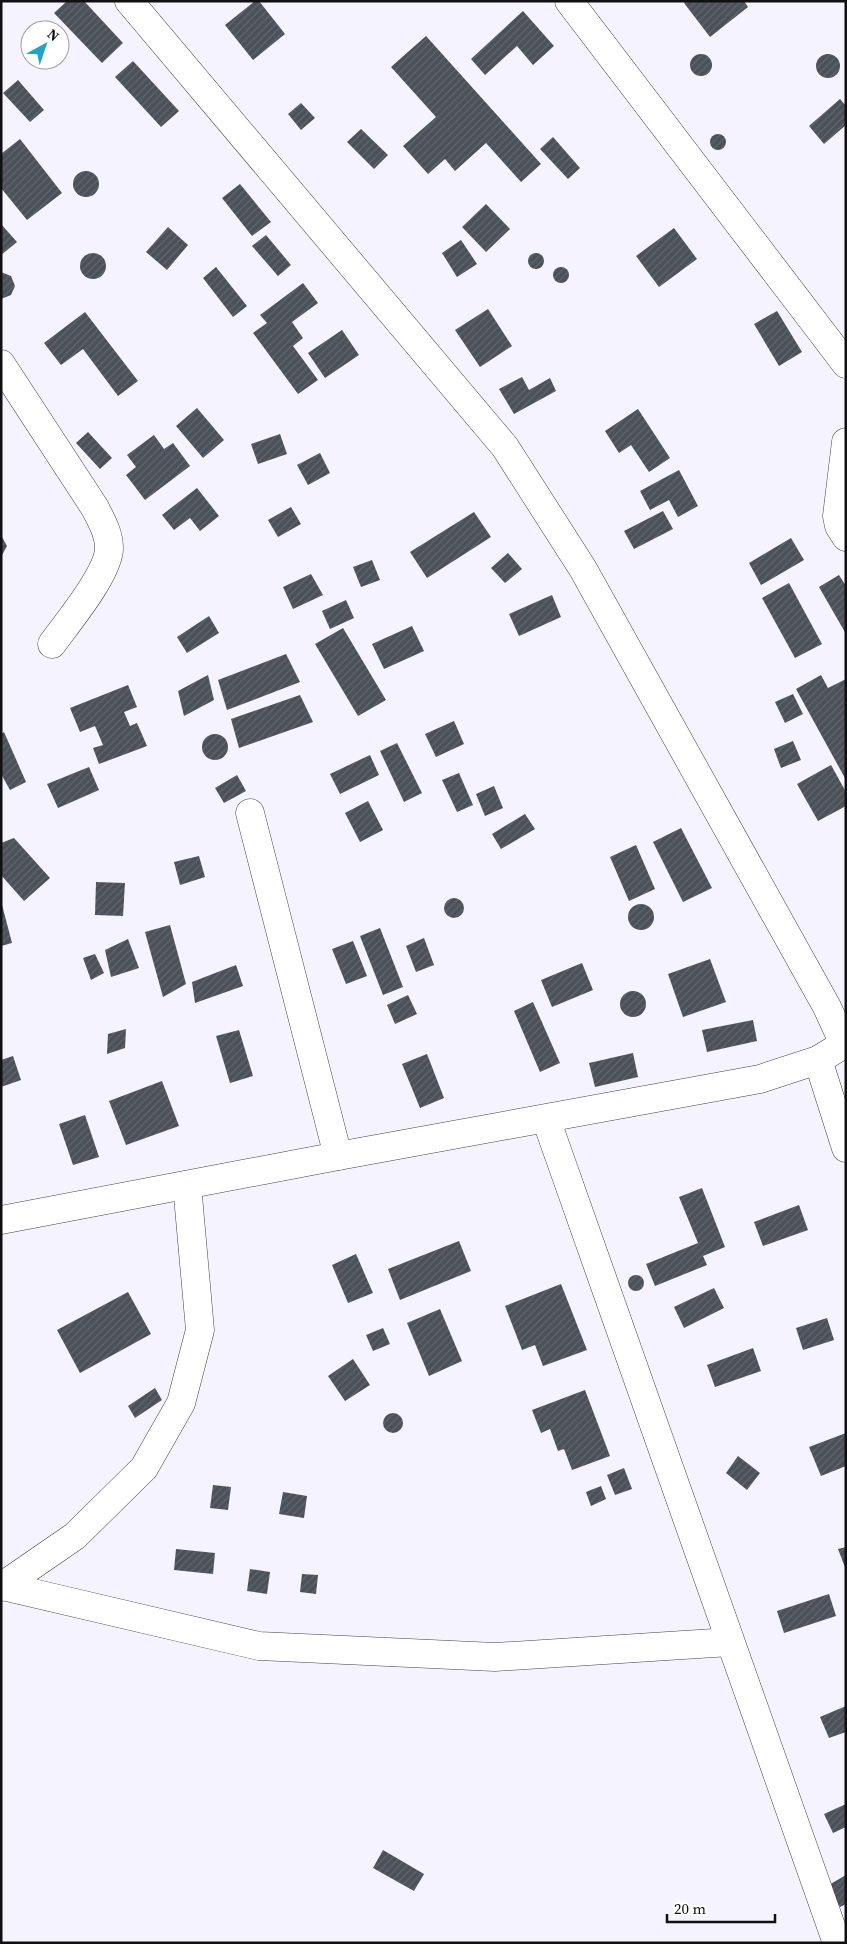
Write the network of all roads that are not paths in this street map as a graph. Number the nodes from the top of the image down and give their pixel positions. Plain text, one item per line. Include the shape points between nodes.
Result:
1 (129, 1) edge
2 (569, 1) edge
3 (1, 364) edge
4 (846, 364) edge
5 (846, 442) edge
6 (842, 493) edge
7 (846, 537) edge
8 (52, 644) dead end
9 (250, 813) dead end
10 (845, 1044) edge
11 (818, 1060) junction
12 (546, 1119) junction
13 (846, 1148) edge
14 (338, 1156) junction
15 (187, 1185) junction
16 (1, 1220) edge
17 (2, 1586) edge
18 (730, 1642) junction
19 (836, 1943) edge

1 - 10 street via 505,447 583,569
2 - 4 street
3 - 8 street via 95,508 107,532 109,549 97,581
5 - 6 street
6 - 7 street via 837,516
9 - 14 street
10 - 11 street
11 - 12 street via 760,1079
11 - 13 street
12 - 14 street
12 - 18 street
14 - 15 street
15 - 16 street
15 - 17 street via 200,1330 181,1403 144,1468 75,1536
17 - 18 street via 259,1646 496,1657
18 - 19 street

